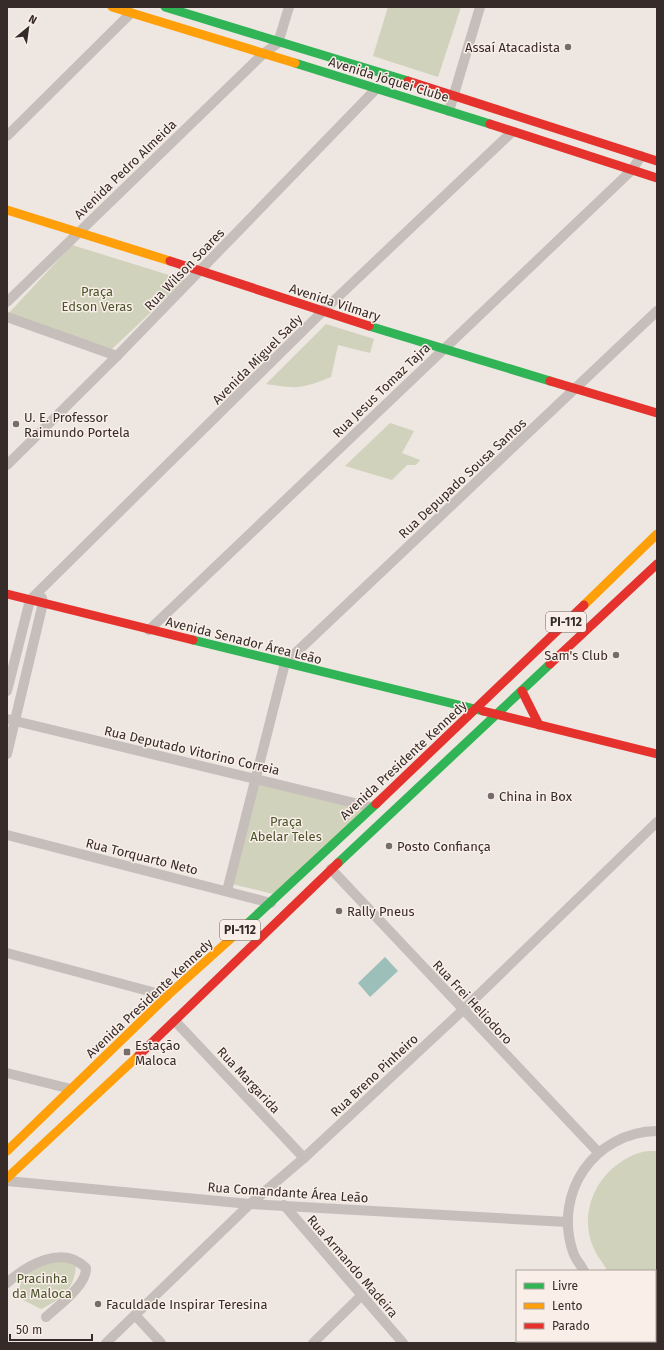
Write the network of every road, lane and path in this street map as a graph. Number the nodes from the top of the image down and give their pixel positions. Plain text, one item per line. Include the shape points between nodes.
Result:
1 (112, 7) edge
2 (165, 7) edge
3 (289, 7) edge
4 (480, 7) edge
5 (131, 13) junction
6 (278, 43) junction
7 (263, 54) junction
8 (376, 89) junction
9 (454, 95) junction
10 (449, 111) junction
11 (512, 132) junction
12 (7, 136) edge
13 (641, 156) junction
14 (657, 161) edge
15 (632, 170) junction
16 (657, 178) edge
17 (7, 210) edge
18 (78, 233) junction
19 (200, 271) junction
20 (7, 302) edge
21 (657, 311) edge
22 (322, 312) junction
23 (7, 317) edge
24 (444, 349) junction
25 (117, 356) junction
26 (575, 389) junction
27 (657, 413) edge
28 (7, 465) edge
29 (657, 534) edge
30 (657, 564) edge
31 (40, 590) junction
32 (7, 594) edge
33 (30, 600) junction
34 (42, 603) junction
35 (149, 630) junction
36 (285, 663) junction
37 (7, 691) edge
38 (522, 691) junction
39 (475, 710) junction
40 (497, 715) junction
41 (11, 720) edge
42 (539, 725) junction
43 (7, 754) edge
44 (657, 754) edge
45 (256, 778) junction
46 (371, 807) junction
47 (657, 822) edge
48 (7, 835) edge
49 (331, 869) junction
50 (227, 891) junction
51 (270, 903) junction
52 (7, 953) edge
53 (167, 996) junction
54 (463, 1010) junction
55 (175, 1021) junction
56 (7, 1073) edge
57 (71, 1089) junction
58 (657, 1131) edge
59 (7, 1151) edge
60 (598, 1152) junction
61 (304, 1158) junction
62 (7, 1180) edge
63 (250, 1204) junction
64 (284, 1205) junction
65 (568, 1222) junction
66 (583, 1270) edge
67 (7, 1283) edge
68 (362, 1295) junction
69 (135, 1315) junction
70 (46, 1317) dead end
71 (106, 1343) edge
72 (161, 1343) edge
73 (312, 1343) edge
74 (403, 1343) edge

1 - 5 main road, Avenida Jóquei Clube
2 - 6 main road, Avenida Jóquei Clube
3 - 6 street
4 - 9 street
5 - 7 main road, Avenida Jóquei Clube
5 - 12 street
6 - 7 street, Avenida Pedro Almeida
6 - 9 main road, Avenida Jóquei Clube
7 - 8 main road, Avenida Jóquei Clube
7 - 18 street, Avenida Pedro Almeida
8 - 10 main road, Avenida Jóquei Clube
8 - 19 street, Rua Wilson Soares
9 - 10 street
9 - 13 main road, Avenida Jóquei Clube
10 - 11 main road, Avenida Jóquei Clube
11 - 15 main road, Avenida Jóquei Clube
11 - 22 street, Avenida Miguel Sady
13 - 14 main road, Avenida Jóquei Clube
13 - 15 street, Rua Jesus Tomaz Tajra
15 - 16 main road, Avenida Jóquei Clube
15 - 24 street, Rua Jesus Tomaz Tajra
17 - 18 main road, Avenida Vilmary
18 - 19 main road, Avenida Vilmary
18 - 20 street, Avenida Pedro Almeida
19 - 22 main road, Avenida Vilmary
19 - 25 street, Rua Wilson Soares
21 - 26 street, Rua Depupado Sousa Santos
22 - 24 main road, Avenida Vilmary
22 - 31 street, Avenida Miguel Sady
23 - 25 street
24 - 26 main road, Avenida Vilmary
24 - 35 street, Rua Jesus Tomaz Tajra
25 - 28 street, Rua Wilson Soares
26 - 27 main road, Avenida Vilmary
26 - 36 street, Rua Depupado Sousa Santos
29 - 39 main road, Avenida Presidente Kennedy / PI-112
30 - 38 main road, PI-112
31 - 33 street, Avenida Miguel Sady
31 - 34 street
32 - 33 main road, Avenida Senador Área Leão
33 - 34 main road, Avenida Senador Área Leão
33 - 37 street
34 - 35 main road, Avenida Senador Área Leão
34 - 41 street
35 - 36 main road, Avenida Senador Área Leão
36 - 39 main road, Avenida Senador Área Leão
36 - 45 street
38 - 40 main road, PI-112
38 - 42 main road via 528,708
39 - 40 main road, Avenida Senador Área Leão
39 - 46 main road, Avenida Presidente Kennedy / PI-112
40 - 42 main road
40 - 49 main road, PI-112
41 - 43 street
41 - 45 street, Rua Deputado Vitorino Correia
42 - 44 main road
45 - 46 street, Rua Deputado Vitorino Correia
45 - 50 street
46 - 51 main road, Avenida Presidente Kennedy / PI-112
47 - 54 street, Rua Breno Pinheiro
48 - 50 street, Rua Torquarto Neto
49 - 54 street, Rua Frei Heliodoro
49 - 55 main road, PI-112
50 - 51 street, Rua Torquarto Neto
51 - 53 main road, Avenida Presidente Kennedy / PI-112
52 - 53 street
53 - 57 main road, Avenida Presidente Kennedy / PI-112
54 - 60 street, Rua Frei Heliodoro
54 - 61 street, Rua Breno Pinheiro
55 - 61 street, Rua Margarida
55 - 62 main road, PI-112
56 - 57 street
57 - 59 main road, Avenida Presidente Kennedy / PI-112
58 - 60 street via 646,1131 625,1137
60 - 65 street via 585,1167 572,1193
61 - 63 street, Rua Breno Pinheiro
62 - 63 street, Rua Comandante Área Leão
63 - 64 street, Rua Comandante Área Leão
63 - 69 street, Rua Breno Pinheiro
64 - 65 street, Rua Comandante Área Leão
64 - 68 street, Rua Armando Madeira
65 - 66 street via 573,1253
67 - 70 street via 24,1269 41,1261 62,1258 80,1262 86,1268 82,1282
68 - 73 street
68 - 74 street, Rua Armando Madeira
69 - 71 street, Rua Breno Pinheiro
69 - 72 street

